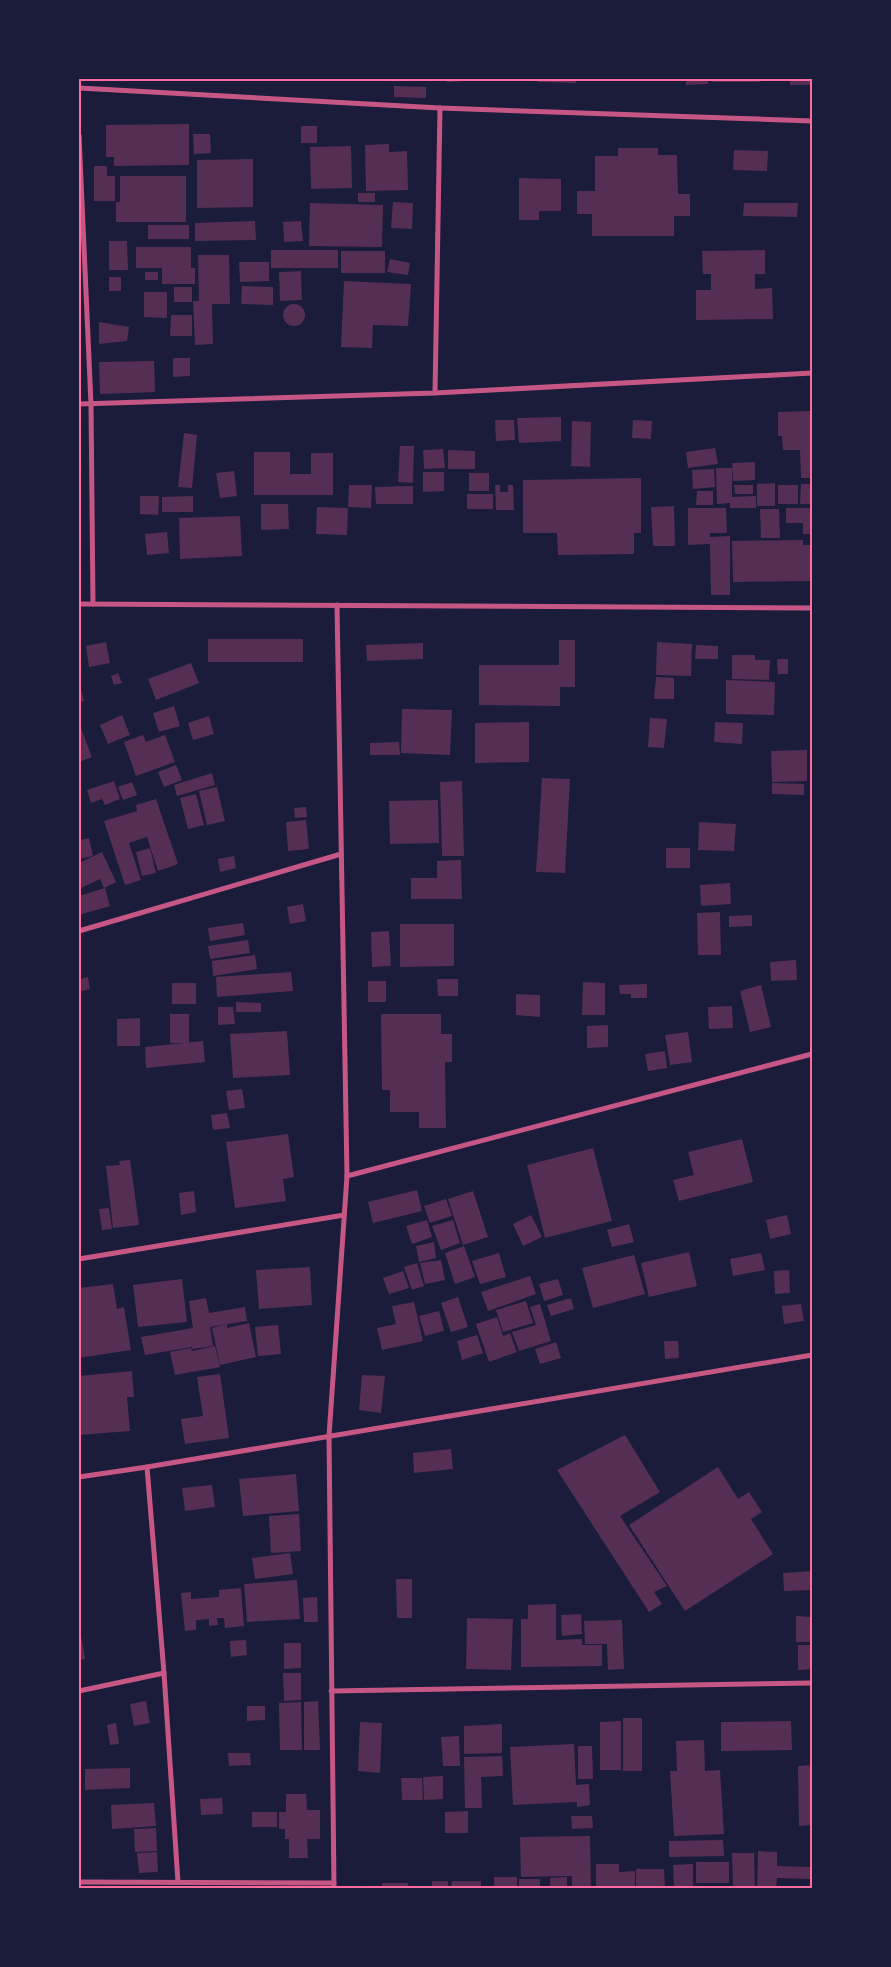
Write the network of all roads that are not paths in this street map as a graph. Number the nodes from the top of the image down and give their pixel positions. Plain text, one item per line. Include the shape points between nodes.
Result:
1 (79, 88) edge
2 (440, 108) junction
3 (812, 121) edge
4 (79, 135) edge
5 (812, 372) edge
6 (435, 394) junction
7 (79, 404) edge
8 (91, 404) junction
9 (79, 604) edge
10 (93, 604) junction
11 (336, 605) junction
12 (812, 608) edge
13 (342, 854) junction
14 (79, 931) edge
15 (812, 1054) edge
16 (347, 1176) junction
17 (344, 1215) junction
18 (79, 1259) edge
19 (812, 1355) edge
20 (329, 1436) junction
21 (147, 1467) junction
22 (79, 1477) edge
23 (164, 1673) junction
24 (812, 1683) edge
25 (331, 1690) junction
26 (79, 1691) edge
27 (79, 1882) edge
28 (178, 1882) junction
29 (334, 1886) edge

1 - 2 street
2 - 3 street
2 - 6 street
4 - 8 street
5 - 6 street
6 - 8 street
7 - 8 street
8 - 10 street
9 - 10 street
10 - 11 street
11 - 12 street
11 - 13 street
13 - 14 street
13 - 16 street
15 - 16 street
16 - 17 street
17 - 18 street
17 - 20 street
19 - 20 street
20 - 21 street
20 - 25 street
21 - 22 street
21 - 23 street
23 - 26 street
23 - 28 street
24 - 25 street
25 - 29 street
27 - 28 street
28 - 29 street

